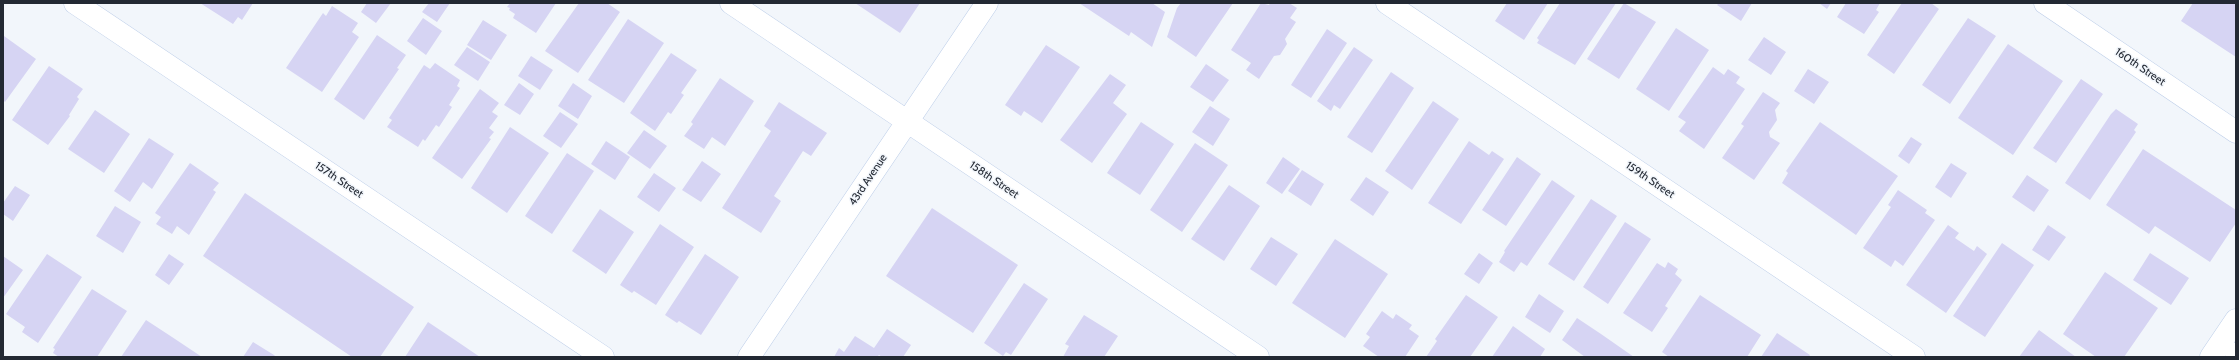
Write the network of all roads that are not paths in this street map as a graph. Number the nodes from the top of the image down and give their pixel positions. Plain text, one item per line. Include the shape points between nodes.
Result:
1 (75, 3) edge
2 (731, 3) edge
3 (987, 3) edge
4 (1387, 3) edge
5 (2045, 3) edge
6 (907, 121) junction
7 (2236, 132) edge
8 (2236, 320) edge
9 (2222, 351) edge
10 (603, 357) edge
11 (749, 357) edge
12 (1258, 357) edge
13 (1914, 357) edge

1 - 10 street, 157th Street
2 - 6 street, 158th Street
3 - 6 street, 43rd Avenue
4 - 13 street, 159th Street
5 - 7 street, 160th Street
6 - 11 street, 43rd Avenue
6 - 12 street, 158th Street
8 - 9 street

